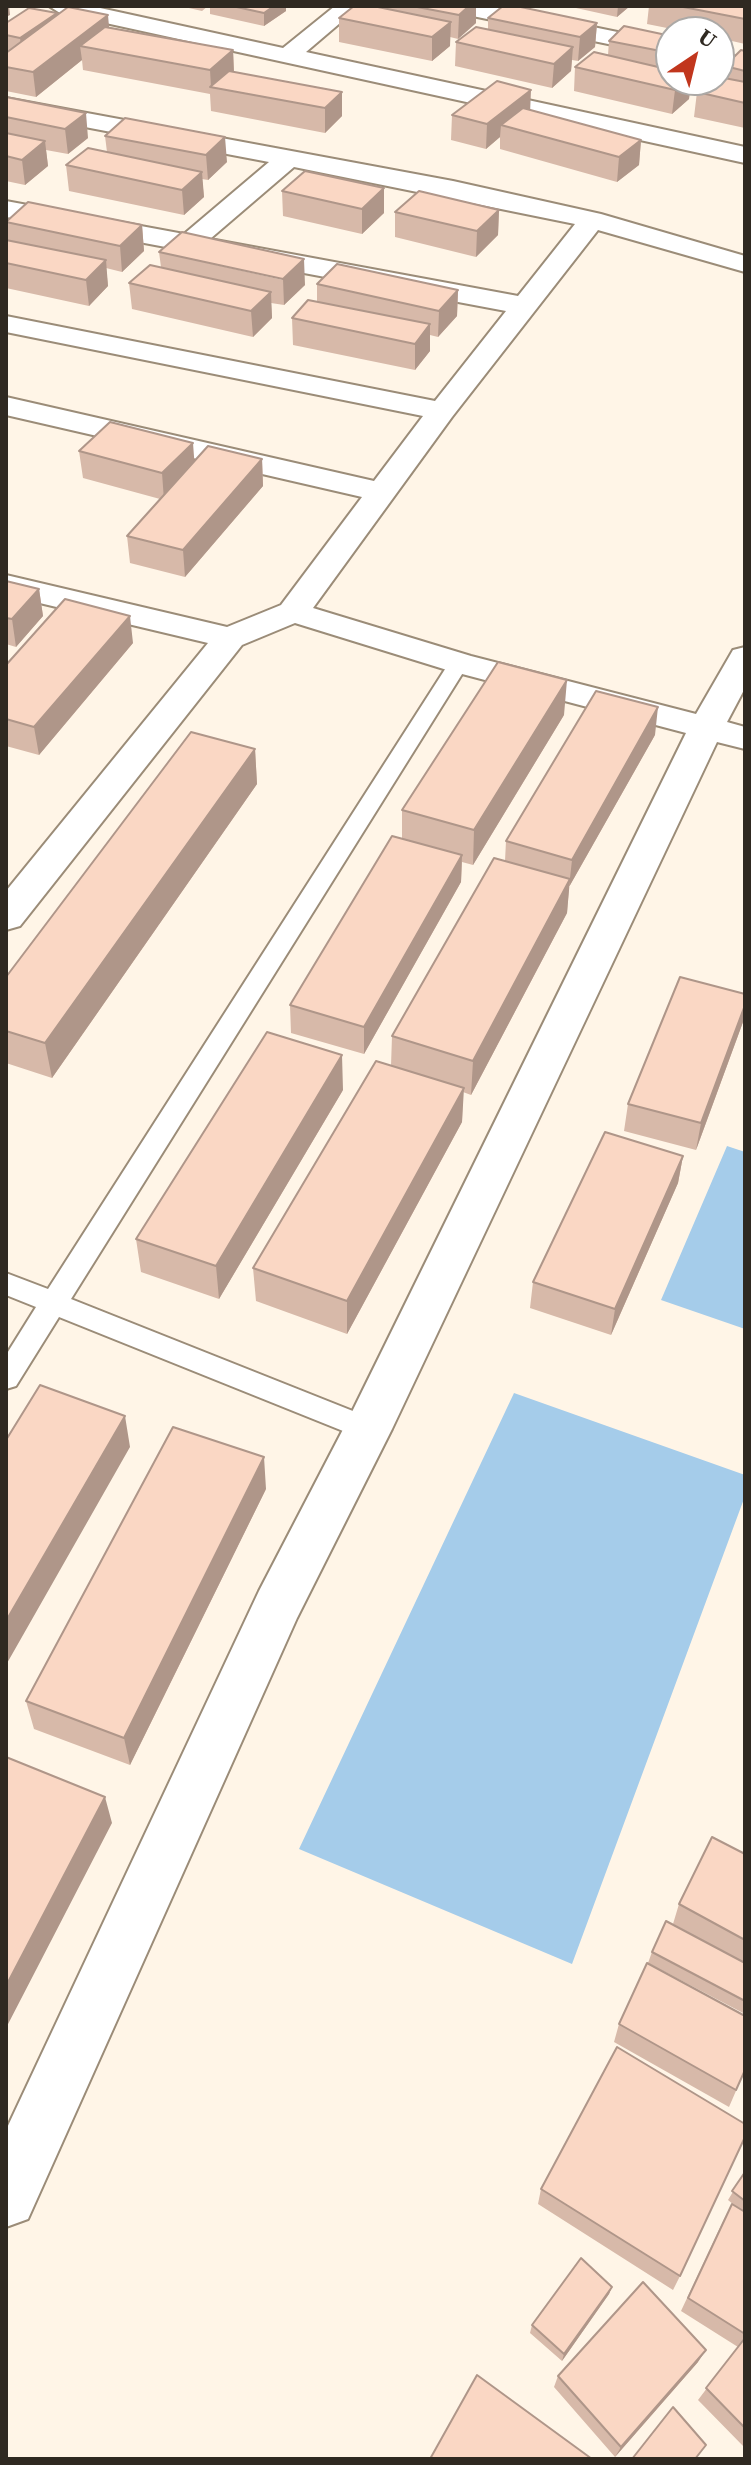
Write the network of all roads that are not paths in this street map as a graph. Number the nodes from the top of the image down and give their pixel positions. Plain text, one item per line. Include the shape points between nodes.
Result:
1 (60, 6) edge
2 (349, 6) edge
3 (458, 6) edge
4 (655, 47) edge
5 (288, 55) junction
6 (6, 105) edge
7 (745, 155) edge
8 (289, 158) junction
9 (6, 209) edge
10 (592, 220) junction
11 (189, 244) junction
12 (745, 264) edge
13 (524, 306) junction
14 (6, 324) edge
15 (6, 406) edge
16 (442, 411) junction
17 (384, 493) junction
18 (6, 585) edge
19 (293, 612) junction
20 (230, 638) junction
21 (745, 657) edge
22 (459, 663) junction
23 (725, 733) edge
24 (12, 901) edge
25 (6, 1284) edge
26 (54, 1302) junction
27 (6, 1378) edge
28 (368, 1429) junction
29 (6, 2197) edge

1 - 5 street
2 - 5 street
3 - 4 street
5 - 7 street
6 - 8 street
8 - 10 street
8 - 11 street
9 - 11 street
10 - 12 street
10 - 13 street
11 - 13 street
13 - 16 street
14 - 16 street
15 - 17 street
16 - 17 street
17 - 19 street
18 - 20 street
19 - 20 street
19 - 22 street
20 - 24 street
21 - 23 street
22 - 23 street
22 - 26 lane
23 - 28 street
25 - 26 lane
26 - 27 lane
26 - 28 lane
28 - 29 street via 277,1607

